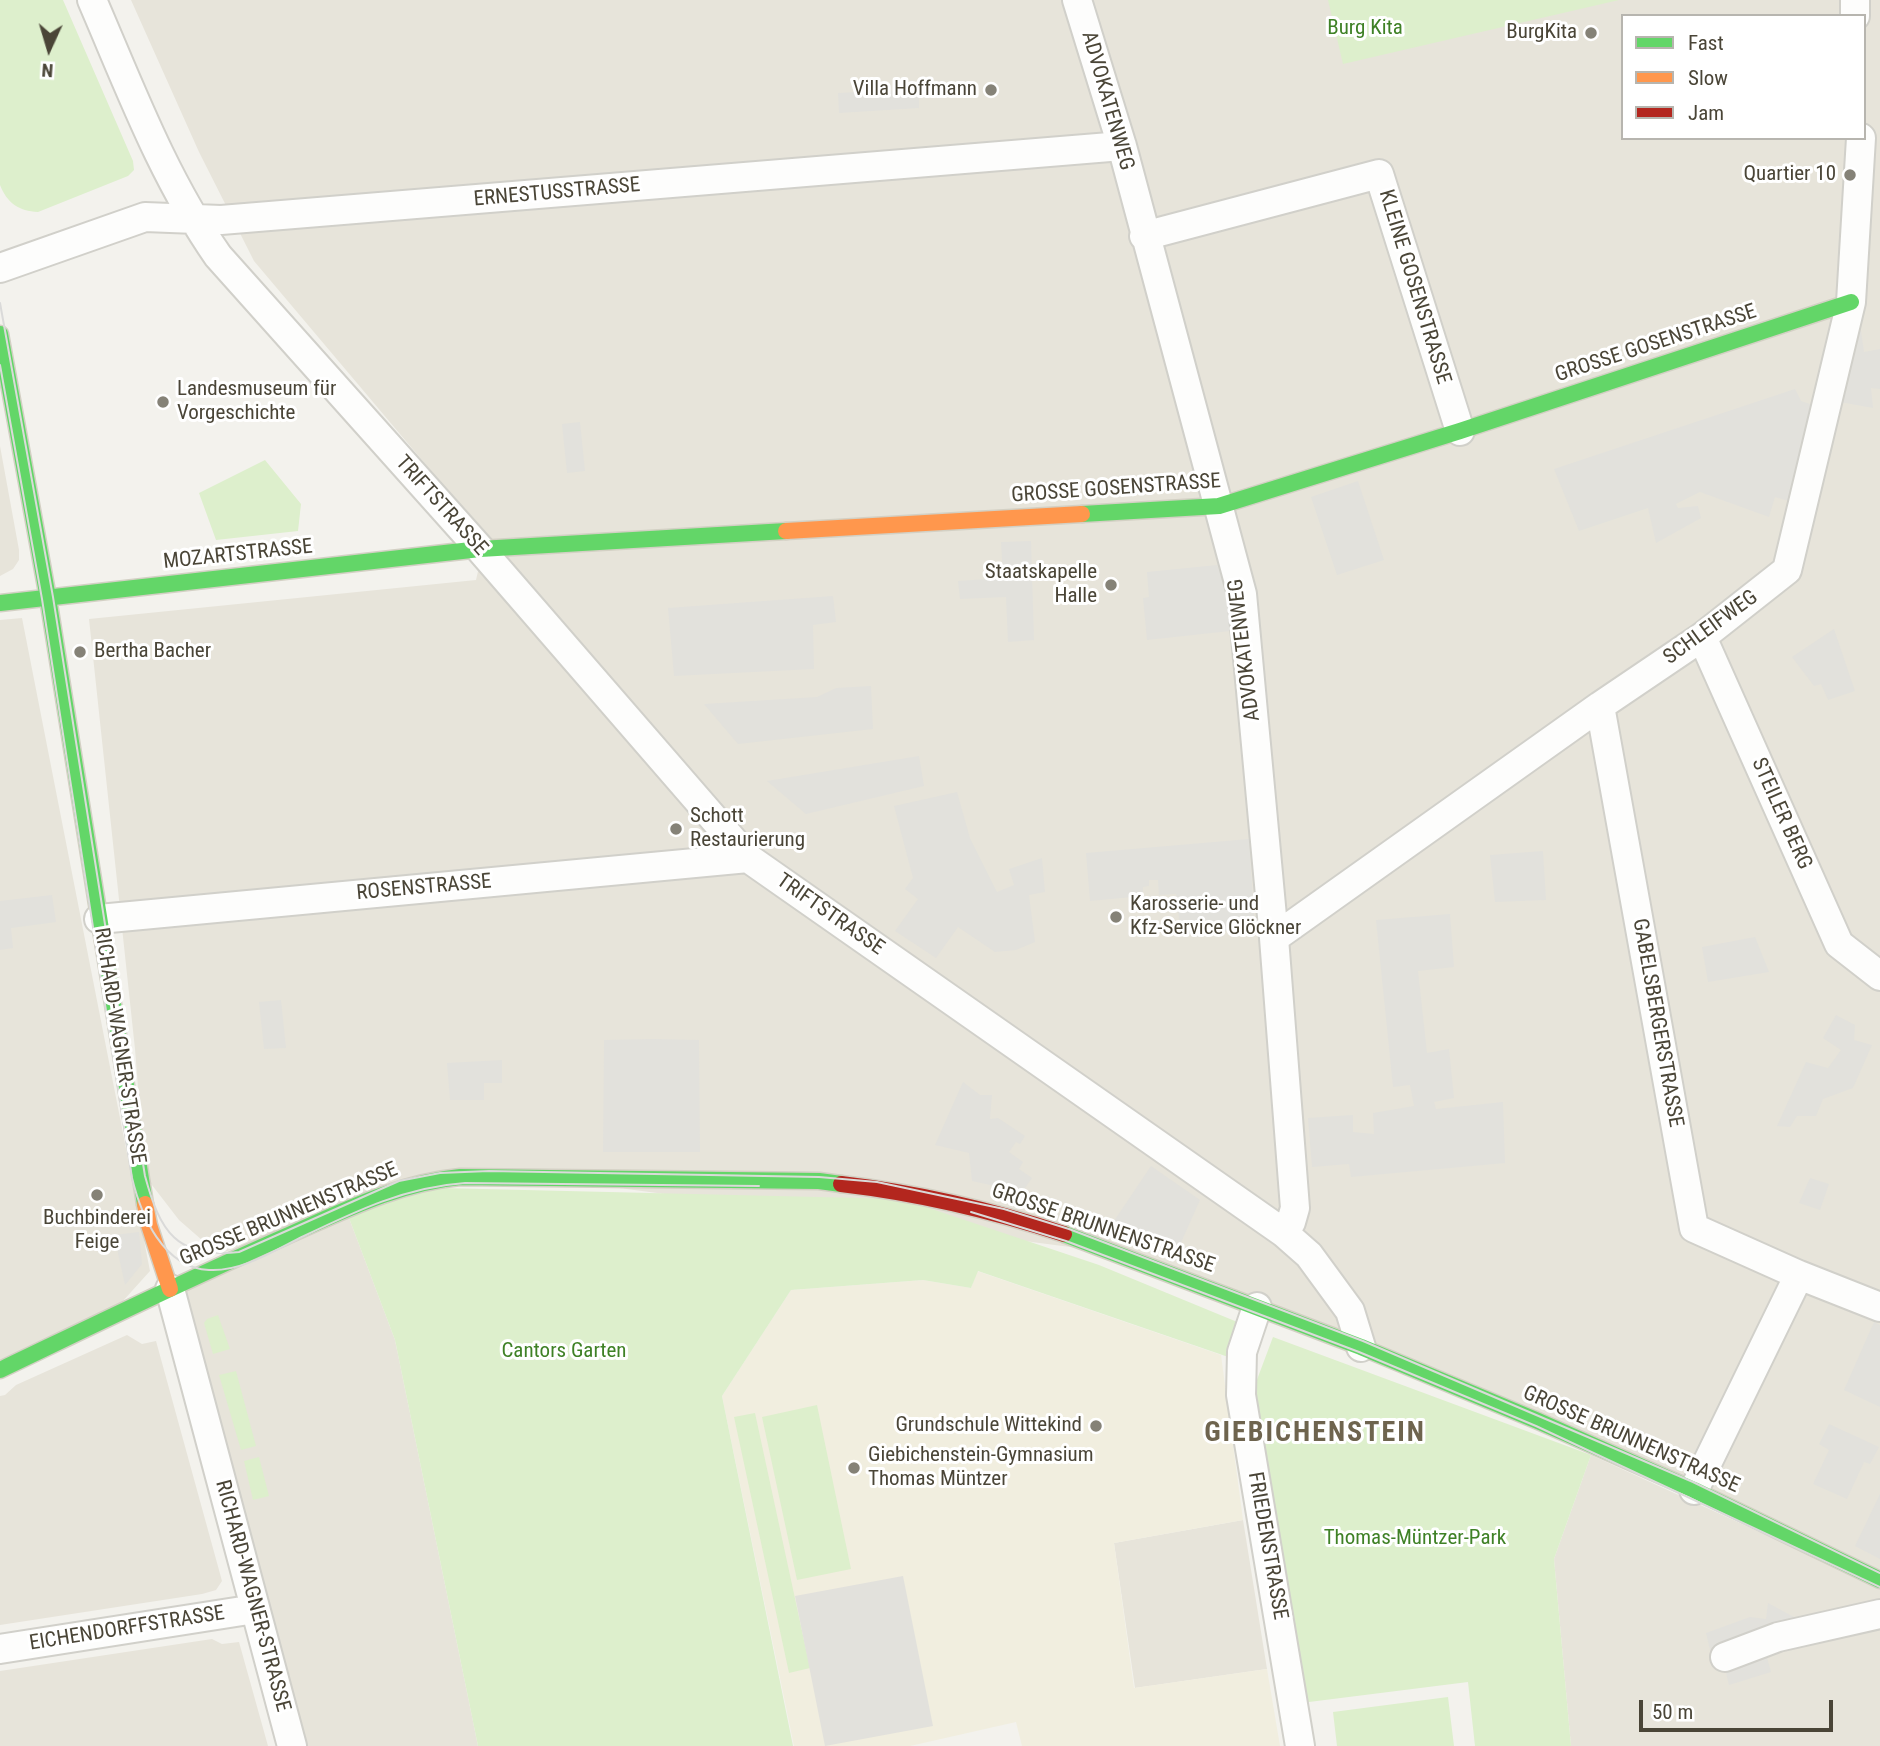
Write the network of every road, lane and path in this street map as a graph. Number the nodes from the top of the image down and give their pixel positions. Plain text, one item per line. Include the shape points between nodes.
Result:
1 (92, 0) edge
2 (1077, 0) edge
3 (1861, 140) edge
4 (1122, 146) junction
5 (192, 219) junction
6 (1144, 236) junction
7 (0, 268) edge
8 (1851, 302) junction
9 (0, 334) edge
10 (1460, 430) junction
11 (1219, 506) junction
12 (481, 550) junction
13 (48, 598) junction
14 (0, 603) edge
15 (1702, 637) junction
16 (1600, 706) junction
17 (748, 858) junction
18 (99, 919) junction
19 (1274, 939) junction
20 (1880, 976) edge
21 (1284, 1233) junction
22 (1799, 1275) junction
23 (170, 1289) junction
24 (1257, 1307) junction
25 (1880, 1307) edge
26 (1361, 1347) junction
27 (0, 1370) edge
28 (1694, 1490) junction
29 (1880, 1580) edge
30 (255, 1609) junction
31 (1880, 1614) edge
32 (0, 1648) edge
33 (1725, 1657) dead end
34 (292, 1746) edge
35 (1300, 1746) edge

1 - 5 street, TRIFTSTRASSE
2 - 4 street, ADVOKATENWEG
3 - 8 street, SCHLEIFWEG
4 - 5 street, ERNESTUSSTRASSE
4 - 6 street, ADVOKATENWEG
5 - 7 street, ERNESTUSSTRASSE via 145,217
5 - 12 street, TRIFTSTRASSE via 227,266
6 - 10 street, KLEINE GOSENSTRASSE via 1379,174
6 - 11 street, ADVOKATENWEG
8 - 10 street, GROSSE GOSENSTRASSE
8 - 15 street, SCHLEIFWEG via 1787,570
9 - 13 street, RICHARD-WAGNER-STRASSE
10 - 11 street, GROSSE GOSENSTRASSE
11 - 12 street, GROSSE GOSENSTRASSE
11 - 19 street, ADVOKATENWEG via 1242,594
12 - 13 street, MOZARTSTRASSE
12 - 17 street, TRIFTSTRASSE
13 - 14 street, MOZARTSTRASSE
13 - 18 street, RICHARD-WAGNER-STRASSE
15 - 16 street, SCHLEIFWEG
15 - 20 street, STEILER BERG via 1839,944
16 - 19 street, SCHLEIFWEG
16 - 22 street, GABELSBERGERSTRASSE via 1694,1228
17 - 18 street, ROSENSTRASSE
17 - 21 street, TRIFTSTRASSE
18 - 23 street, RICHARD-WAGNER-STRASSE via 149,1225
19 - 21 street, ADVOKATENWEG via 1294,1208
21 - 26 street, TRIFTSTRASSE via 1309,1255 1350,1311
22 - 25 street, GABELSBERGERSTRASSE
22 - 28 street
23 - 24 street, GROSSE BRUNNENSTRASSE via 368,1200 438,1179 820,1181 1002,1214
23 - 27 street, GROSSE BRUNNENSTRASSE
23 - 30 street, RICHARD-WAGNER-STRASSE
24 - 26 street, GROSSE BRUNNENSTRASSE
24 - 35 street, FRIEDENSTRASSE via 1242,1352 1241,1395
26 - 28 street, GROSSE BRUNNENSTRASSE
28 - 29 street, GROSSE BRUNNENSTRASSE
30 - 32 street, EICHENDORFFSTRASSE
30 - 34 street, RICHARD-WAGNER-STRASSE
31 - 33 street via 1778,1637

